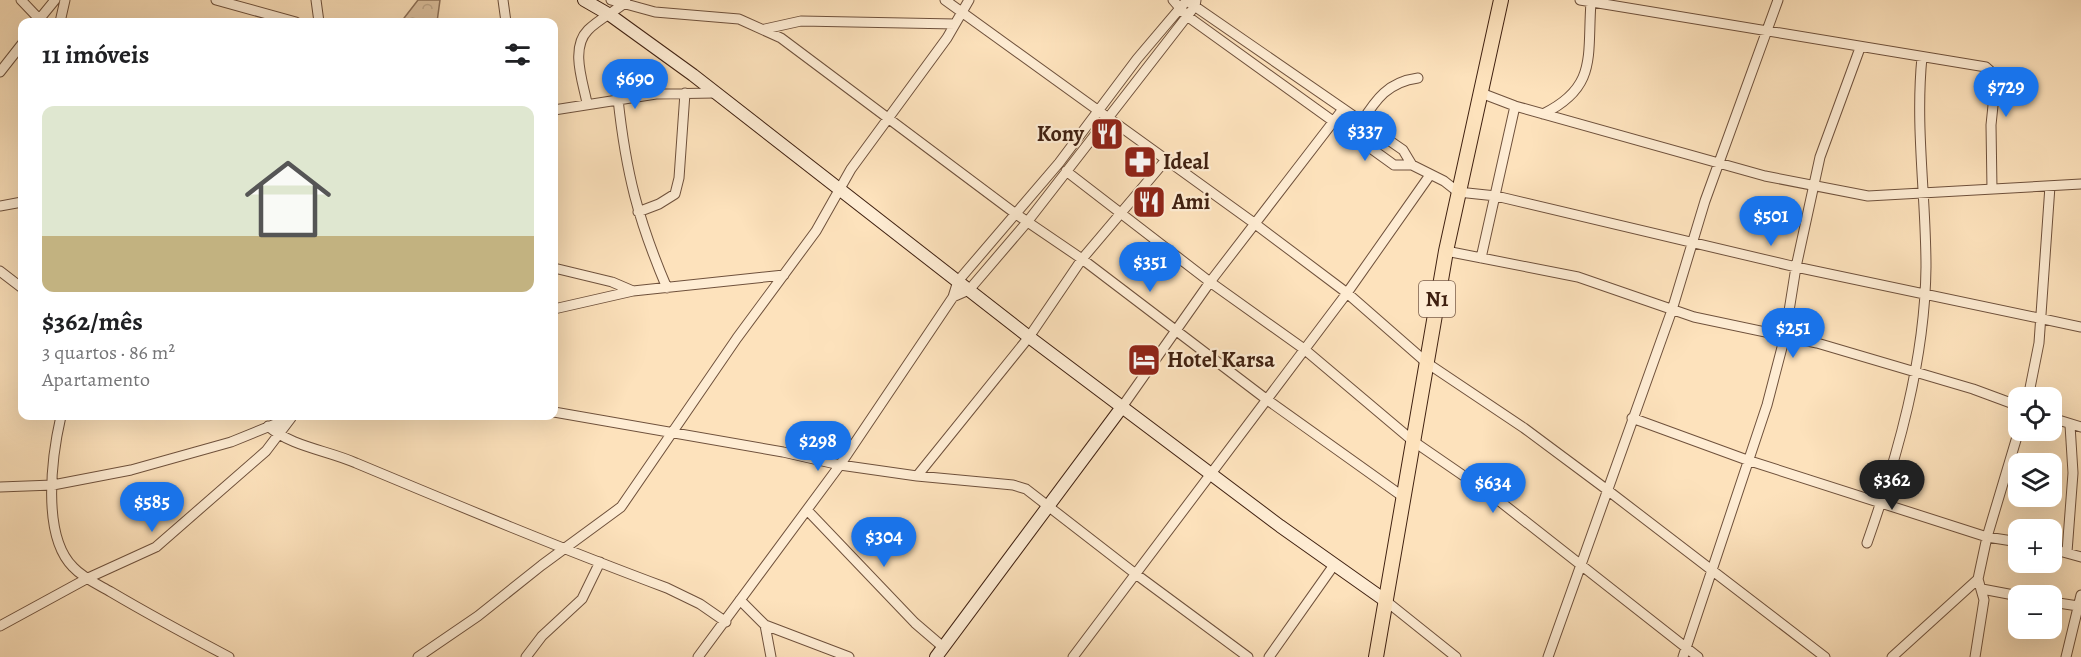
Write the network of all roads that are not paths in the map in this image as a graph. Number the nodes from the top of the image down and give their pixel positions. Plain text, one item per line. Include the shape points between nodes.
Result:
1 (21, 0) edge
2 (55, 0) edge
3 (64, 0) edge
4 (216, 0) edge
5 (316, 0) edge
6 (503, 0) edge
7 (584, 0) edge
8 (611, 0) edge
9 (945, 0) edge
10 (969, 0) edge
11 (1173, 0) edge
12 (1501, 0) edge
13 (1580, 0) edge
14 (1778, 0) edge
15 (626, 2) edge
16 (1591, 2) junction
17 (1188, 5) edge
18 (961, 13) junction
19 (610, 15) junction
20 (36, 18) edge
21 (42, 18) edge
22 (61, 18) edge
23 (281, 18) edge
24 (318, 18) edge
25 (505, 18) edge
26 (955, 24) junction
27 (765, 29) junction
28 (1766, 31) junction
29 (1860, 48) junction
30 (18, 49) edge
31 (1922, 57) junction
32 (0, 72) edge
33 (1418, 78) dead end
34 (686, 93) junction
35 (715, 93) junction
36 (1481, 93) junction
37 (618, 99) junction
38 (587, 103) junction
39 (1515, 106) junction
40 (558, 109) edge
41 (1343, 109) junction
42 (1097, 112) junction
43 (1542, 114) junction
44 (890, 117) junction
45 (1108, 118) junction
46 (1332, 122) junction
47 (1361, 123) junction
48 (1165, 161) junction
49 (1720, 163) junction
50 (1412, 165) junction
51 (1066, 171) junction
52 (1430, 175) junction
53 (1813, 184) junction
54 (2081, 184) edge
55 (2050, 186) junction
56 (1992, 189) junction
57 (840, 191) junction
58 (1458, 192) junction
59 (1922, 194) junction
60 (1496, 196) junction
61 (18, 203) edge
62 (0, 206) edge
63 (638, 212) junction
64 (1016, 214) junction
65 (1121, 215) junction
66 (1028, 221) junction
67 (1254, 223) junction
68 (1692, 243) junction
69 (1446, 251) junction
70 (1481, 258) junction
71 (1083, 260) junction
72 (1796, 267) junction
73 (558, 269) edge
74 (0, 271) edge
75 (784, 275) junction
76 (958, 281) junction
77 (1210, 282) junction
78 (18, 285) edge
79 (667, 288) junction
80 (969, 290) junction
81 (633, 291) junction
82 (1347, 293) junction
83 (1924, 295) junction
84 (953, 297) junction
85 (558, 308) edge
86 (1672, 310) junction
87 (2040, 319) junction
88 (2081, 327) edge
89 (1176, 330) junction
90 (1785, 336) junction
91 (1029, 337) junction
92 (1304, 349) junction
93 (1427, 363) junction
94 (1915, 372) junction
95 (2030, 387) edge
96 (1266, 399) junction
97 (2008, 402) edge
98 (1122, 407) junction
99 (558, 413) edge
100 (1632, 418) junction
101 (60, 420) edge
102 (285, 420) edge
103 (291, 420) edge
104 (2062, 422) edge
105 (2070, 425) junction
106 (268, 426) junction
107 (2081, 427) edge
108 (671, 434) junction
109 (279, 436) junction
110 (1413, 441) junction
111 (2016, 441) edge
112 (1747, 460) junction
113 (840, 465) junction
114 (1211, 472) junction
115 (917, 476) junction
116 (52, 485) junction
117 (0, 487) edge
118 (1606, 489) junction
119 (1402, 496) junction
120 (1881, 503) junction
121 (1049, 507) junction
122 (807, 510) junction
123 (1987, 537) junction
124 (2008, 540) edge
125 (1867, 543) dead end
126 (567, 548) junction
127 (2062, 551) edge
128 (2067, 552) junction
129 (2081, 557) edge
130 (600, 562) junction
131 (1334, 565) junction
132 (1581, 565) junction
133 (1712, 570) junction
134 (1137, 575) junction
135 (88, 578) junction
136 (1978, 579) junction
137 (1982, 589) junction
138 (2008, 594) edge
139 (2081, 595) edge
140 (740, 600) junction
141 (1386, 601) junction
142 (2062, 604) edge
143 (2078, 606) junction
144 (726, 622) junction
145 (765, 625) junction
146 (0, 626) edge
147 (940, 652) edge
148 (1684, 652) edge
149 (229, 657) edge
150 (418, 657) edge
151 (526, 657) edge
152 (698, 657) edge
153 (771, 657) edge
154 (849, 657) edge
155 (1073, 657) edge
156 (1248, 657) edge
157 (1269, 657) edge
158 (1376, 657) edge
159 (1456, 657) edge
160 (1548, 657) edge
161 (1698, 657) edge
162 (1825, 657) edge
163 (1892, 657) edge
164 (1975, 657) edge
165 (2066, 657) edge

1 - 20 street
2 - 21 street
3 - 22 street
4 - 23 street
5 - 24 street
6 - 25 street
7 - 19 main road
8 - 15 street
9 - 18 street
10 - 18 street
11 - 17 street
12 - 36 main road, N1
13 - 16 street
14 - 28 street
15 - 19 street
15 - 27 street via 655,12 739,19
16 - 28 street
16 - 43 street via 1588,61 1581,86 1566,101
17 - 41 street via 1228,27
17 - 42 street
17 - 45 street
17 - 46 street
18 - 26 street
18 - 42 street
19 - 35 main road
19 - 38 street via 586,32 578,50
26 - 27 street via 801,21
26 - 44 street
27 - 44 street
28 - 29 street
28 - 49 street
29 - 31 street
29 - 53 street
30 - 32 street
31 - 56 street via 1986,67 1996,76 1991,125
31 - 59 street
33 - 47 street via 1391,85
34 - 35 street
34 - 37 street
34 - 63 street via 675,194
35 - 57 main road
36 - 39 street
36 - 58 main road, N1
37 - 38 street
37 - 63 street via 623,148
38 - 40 street
39 - 43 street
39 - 60 street
41 - 46 street
41 - 47 street
42 - 45 street
42 - 64 street
43 - 49 street
44 - 57 street via 851,169
44 - 64 street
45 - 48 street
45 - 51 street
46 - 50 street via 1394,165
46 - 67 street
47 - 50 street via 1403,150
48 - 65 street
48 - 67 street
49 - 53 street
49 - 68 street
50 - 52 street
51 - 65 street
51 - 66 street
52 - 58 street
52 - 82 street
53 - 59 street via 1868,196
53 - 72 street
54 - 55 street
55 - 56 street
55 - 87 street
56 - 59 street
57 - 75 street
57 - 76 main road
58 - 60 street
58 - 69 main road, N1
59 - 83 street
60 - 68 street
60 - 70 street
61 - 62 street
63 - 79 street
64 - 66 street
64 - 76 street
65 - 71 street
65 - 77 street
66 - 71 street
66 - 80 street
67 - 77 street
67 - 82 street
68 - 72 street
68 - 86 street
69 - 70 street
69 - 93 main road, N1
70 - 86 street via 1578,277
71 - 89 street
71 - 91 street
72 - 83 street
72 - 90 street
73 - 81 street
74 - 78 street
75 - 79 street
75 - 108 street
76 - 80 main road
76 - 84 street
77 - 89 street
77 - 92 street
79 - 81 street
80 - 84 street
80 - 91 main road
81 - 85 street
82 - 92 street
82 - 93 street
83 - 87 street
83 - 94 street
84 - 113 street
86 - 90 street via 1719,324
86 - 100 street
87 - 88 street
87 - 95 street
89 - 96 street
89 - 98 street
90 - 94 street
90 - 112 street via 1767,405
91 - 98 main road
91 - 115 street
92 - 96 street
92 - 110 street
93 - 110 main road, N1
93 - 118 street
94 - 97 street
94 - 120 street
96 - 114 street
96 - 119 street
98 - 114 main road
98 - 121 main road
99 - 108 street
100 - 112 street
100 - 118 street
101 - 116 street via 52,453
102 - 106 street
103 - 109 street
104 - 105 street
105 - 107 street
105 - 128 street via 2073,473
106 - 109 street
106 - 116 street via 187,455
108 - 113 street
108 - 126 street via 621,507
109 - 126 street via 336,454
109 - 135 street via 206,506 156,547
110 - 119 main road, N1
110 - 132 street via 1469,478
111 - 123 street
112 - 120 street
112 - 133 street
113 - 115 street
113 - 122 street
114 - 131 main road
114 - 134 street
115 - 121 street via 1013,485 1026,489
116 - 117 street
116 - 135 street via 54,518 63,552 73,567
118 - 132 street
118 - 133 street
119 - 141 main road, N1
120 - 123 street
120 - 125 street
121 - 134 street
121 - 147 main road
122 - 140 street
122 - 147 street
123 - 124 street
123 - 136 street
126 - 130 street
126 - 150 street
127 - 128 street
128 - 129 street
130 - 144 street via 682,595
130 - 151 street via 582,599 542,636
131 - 141 main road
131 - 157 street
132 - 148 street
132 - 160 street
133 - 148 street
133 - 162 street
134 - 155 street
134 - 156 street
135 - 146 street
135 - 149 street
136 - 137 street
136 - 163 street
137 - 138 street
137 - 164 street via 1983,614
139 - 143 street
140 - 144 street
140 - 145 street
141 - 158 main road, N1
141 - 159 street
142 - 143 street
143 - 165 street
144 - 152 street
145 - 153 street
145 - 154 street
148 - 161 street

